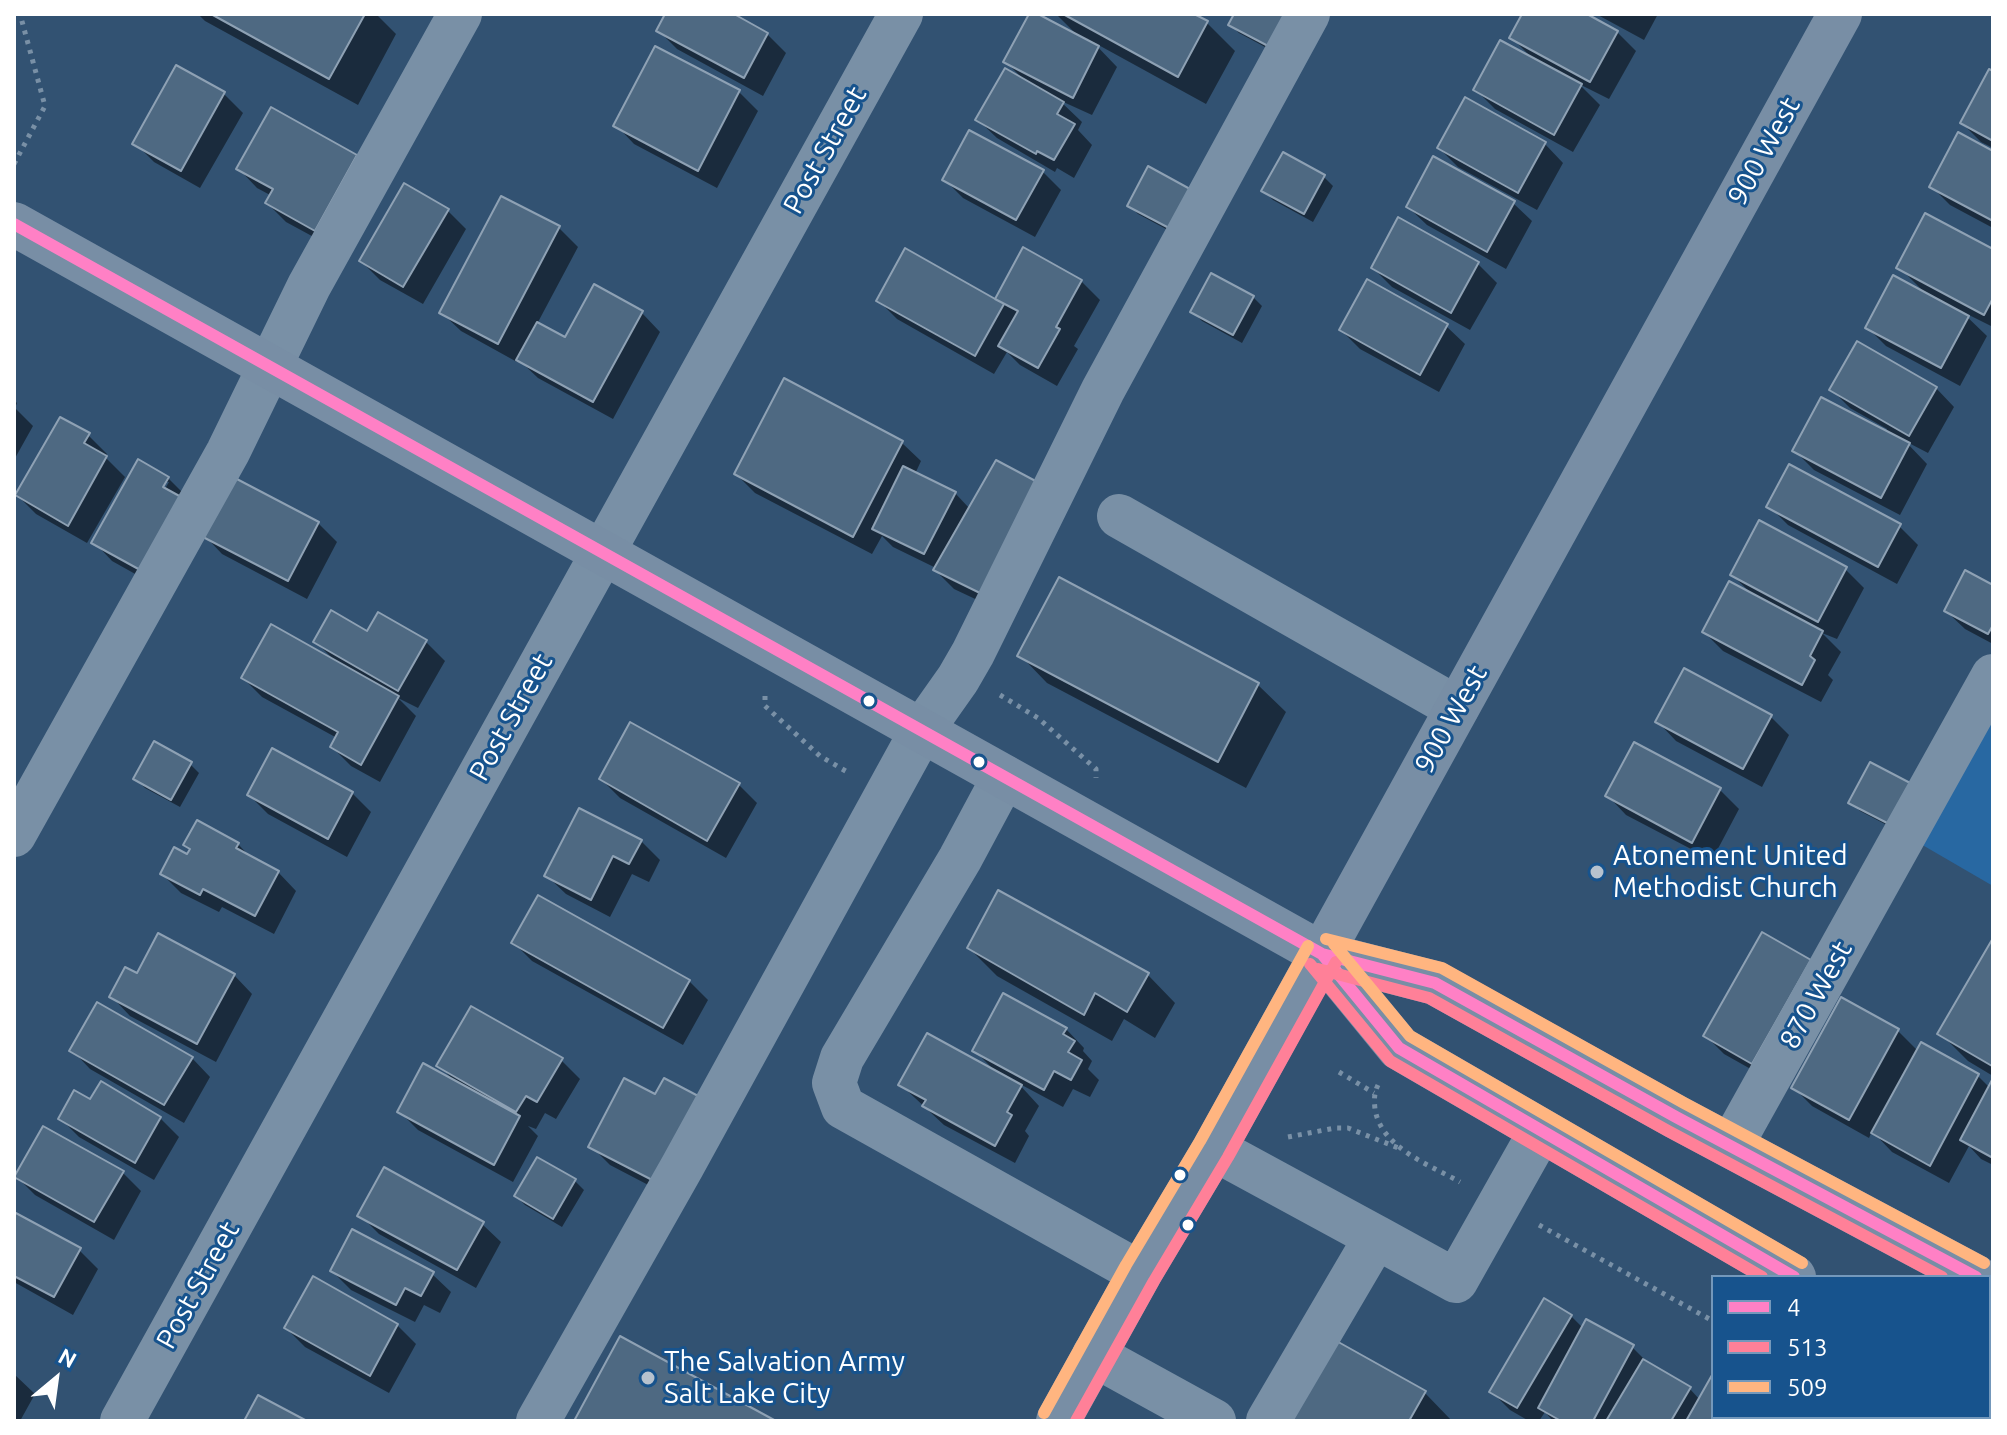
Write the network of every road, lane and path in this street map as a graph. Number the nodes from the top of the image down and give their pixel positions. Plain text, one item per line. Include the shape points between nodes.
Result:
1 (20, 14) edge
2 (460, 14) edge
3 (901, 14) edge
4 (1308, 14) edge
5 (1840, 14) edge
6 (14, 164) edge
7 (14, 224) edge
8 (269, 367) junction
9 (1119, 516) dead end
10 (603, 552) junction
11 (1993, 676) edge
12 (1457, 708) junction
13 (922, 730) junction
14 (1004, 777) junction
15 (14, 835) edge
16 (1322, 954) junction
17 (1339, 1072) dead end
18 (1355, 1130) dead end
19 (1540, 1132) junction
20 (1731, 1146) junction
21 (1214, 1149) junction
22 (1405, 1151) junction
23 (1499, 1203) junction
24 (1376, 1237) junction
25 (1140, 1273) junction
26 (1790, 1275) edge
27 (1972, 1275) edge
28 (1711, 1320) edge
29 (1094, 1355) junction
30 (122, 1421) edge
31 (538, 1421) edge
32 (1058, 1421) edge
33 (1214, 1421) edge
34 (1268, 1421) edge

1 - 6 path via 45,106
2 - 8 street
3 - 10 street, Post Street
4 - 13 street via 1103,390 973,653
5 - 12 main road, 900 West
7 - 8 main road
8 - 10 main road
8 - 15 street via 228,452
9 - 12 street
10 - 13 main road
10 - 30 street, Post Street
11 - 20 street, 870 West
12 - 16 main road, 900 West
13 - 14 main road
13 - 31 street
14 - 16 main road
14 - 25 street via 842,1058 834,1083 843,1107
16 - 19 main road via 1399,1048
16 - 20 main road via 1435,983
16 - 21 main road, 900 West
17 - 22 path via 1374,1093 1378,1123
18 - 22 path
19 - 23 street
19 - 26 main road
20 - 27 main road
21 - 24 street
21 - 25 main road, 900 West
22 - 23 path
23 - 24 street via 1456,1281
23 - 28 path
24 - 34 street
25 - 29 main road, 900 West
29 - 32 main road, 900 West
29 - 33 street

